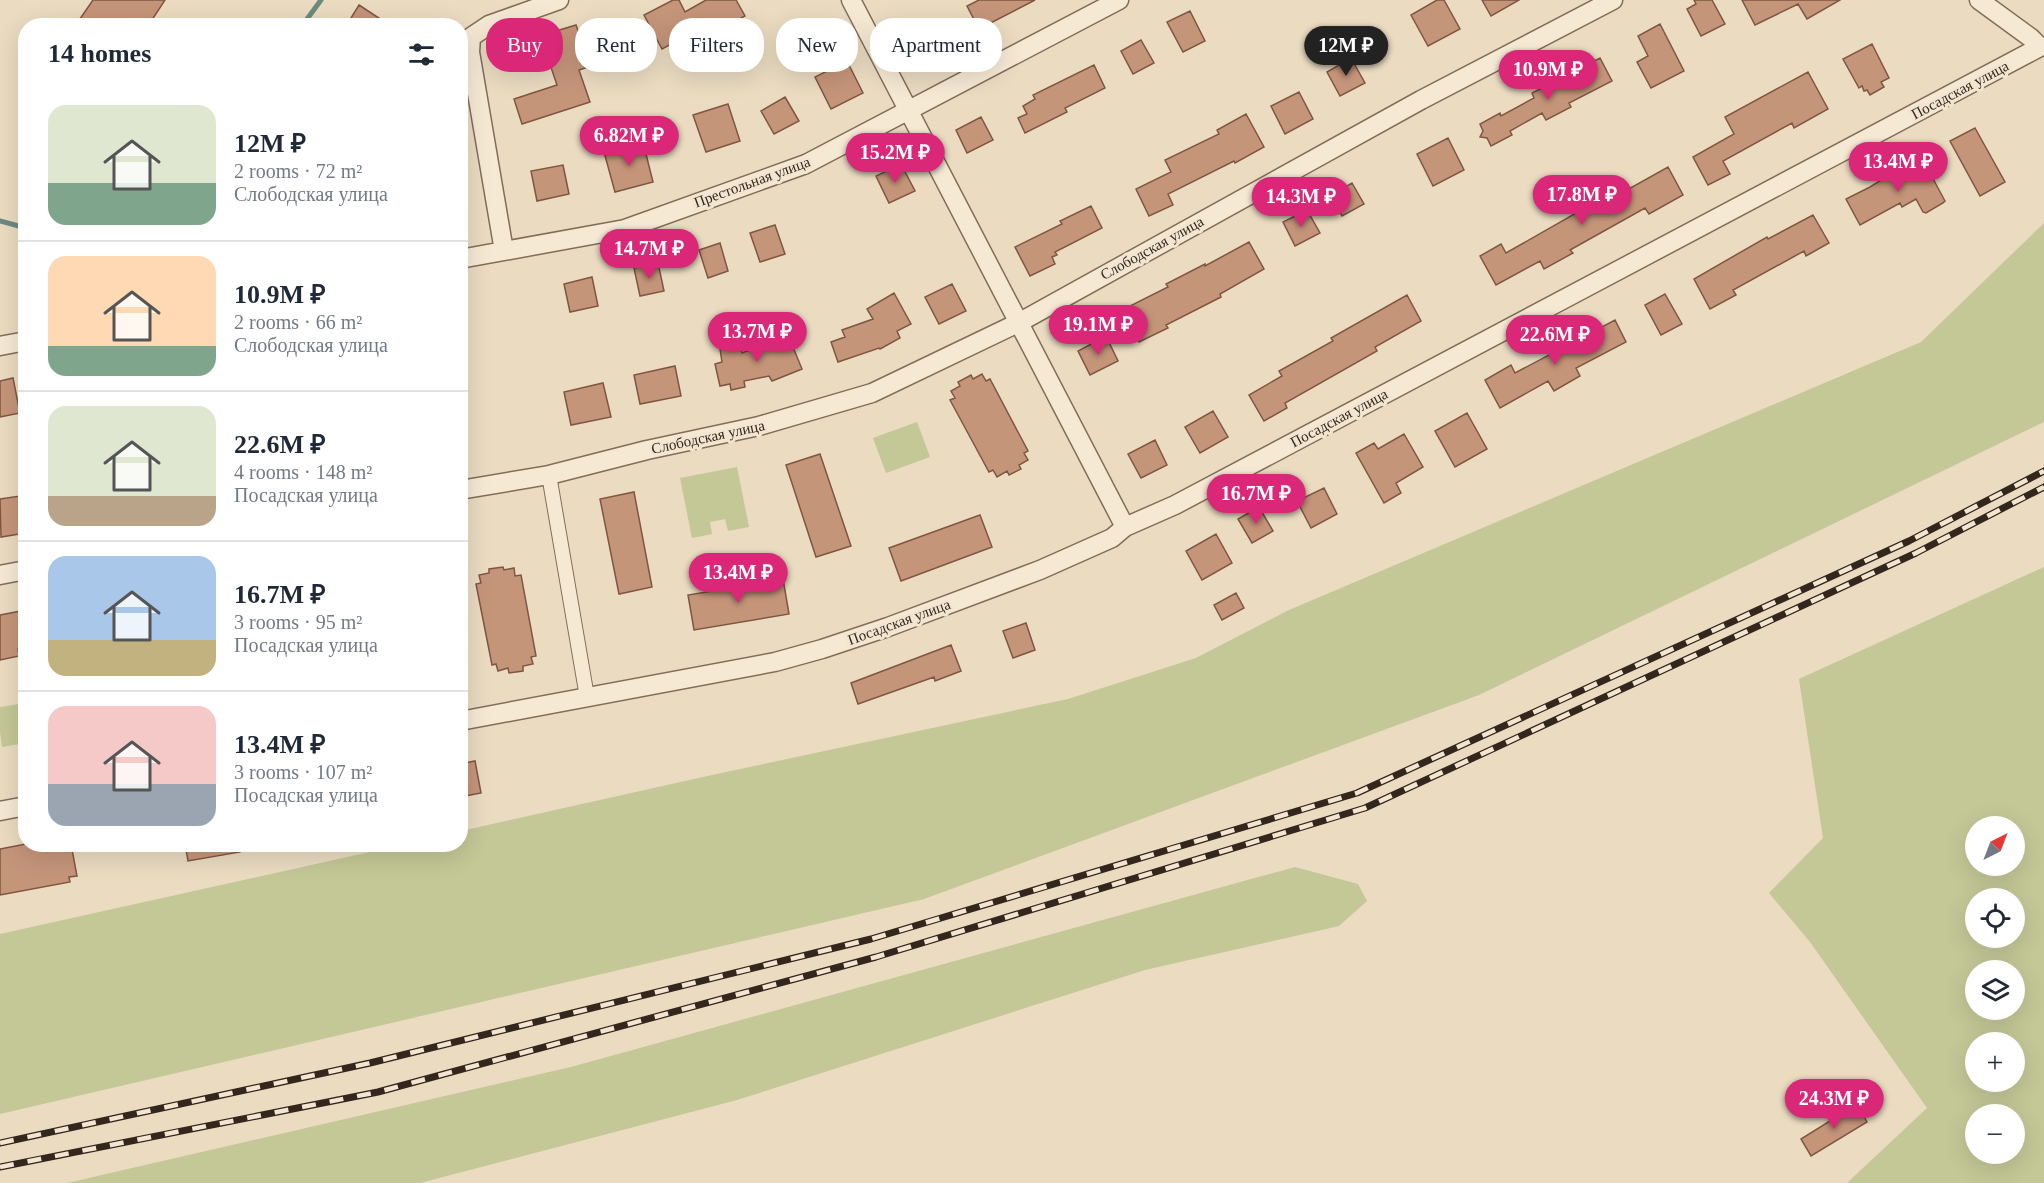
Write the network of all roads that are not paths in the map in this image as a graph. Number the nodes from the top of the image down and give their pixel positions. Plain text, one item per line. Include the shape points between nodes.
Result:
1 (559, 0) edge
2 (851, 0) edge
3 (1119, 0) edge
4 (1613, 0) edge
5 (1979, 0) edge
6 (907, 110) junction
7 (504, 251) junction
8 (468, 258) edge
9 (1020, 322) junction
10 (18, 343) edge
11 (0, 346) edge
12 (549, 475) junction
13 (468, 489) edge
14 (1125, 527) junction
15 (18, 572) edge
16 (0, 575) edge
17 (587, 698) junction
18 (468, 720) edge
19 (18, 808) edge
20 (0, 811) edge

1 - 7 street via 489,25 471,37 470,52
2 - 6 street
3 - 6 street, Престольная улица
4 - 9 street, Слободская улица via 1421,100
5 - 14 street, Посадская улица via 2040,47 1185,500
6 - 7 street, Престольная улица via 806,164 625,229
6 - 9 street
7 - 8 street, Престольная улица
9 - 12 street, Слободская улица via 872,393 759,426
9 - 14 street
10 - 11 street
12 - 13 street, Слободская улица
12 - 17 street
14 - 17 street, Посадская улица via 1112,538 1040,570 822,649 775,662
15 - 16 street
17 - 18 street, Посадская улица
19 - 20 street

